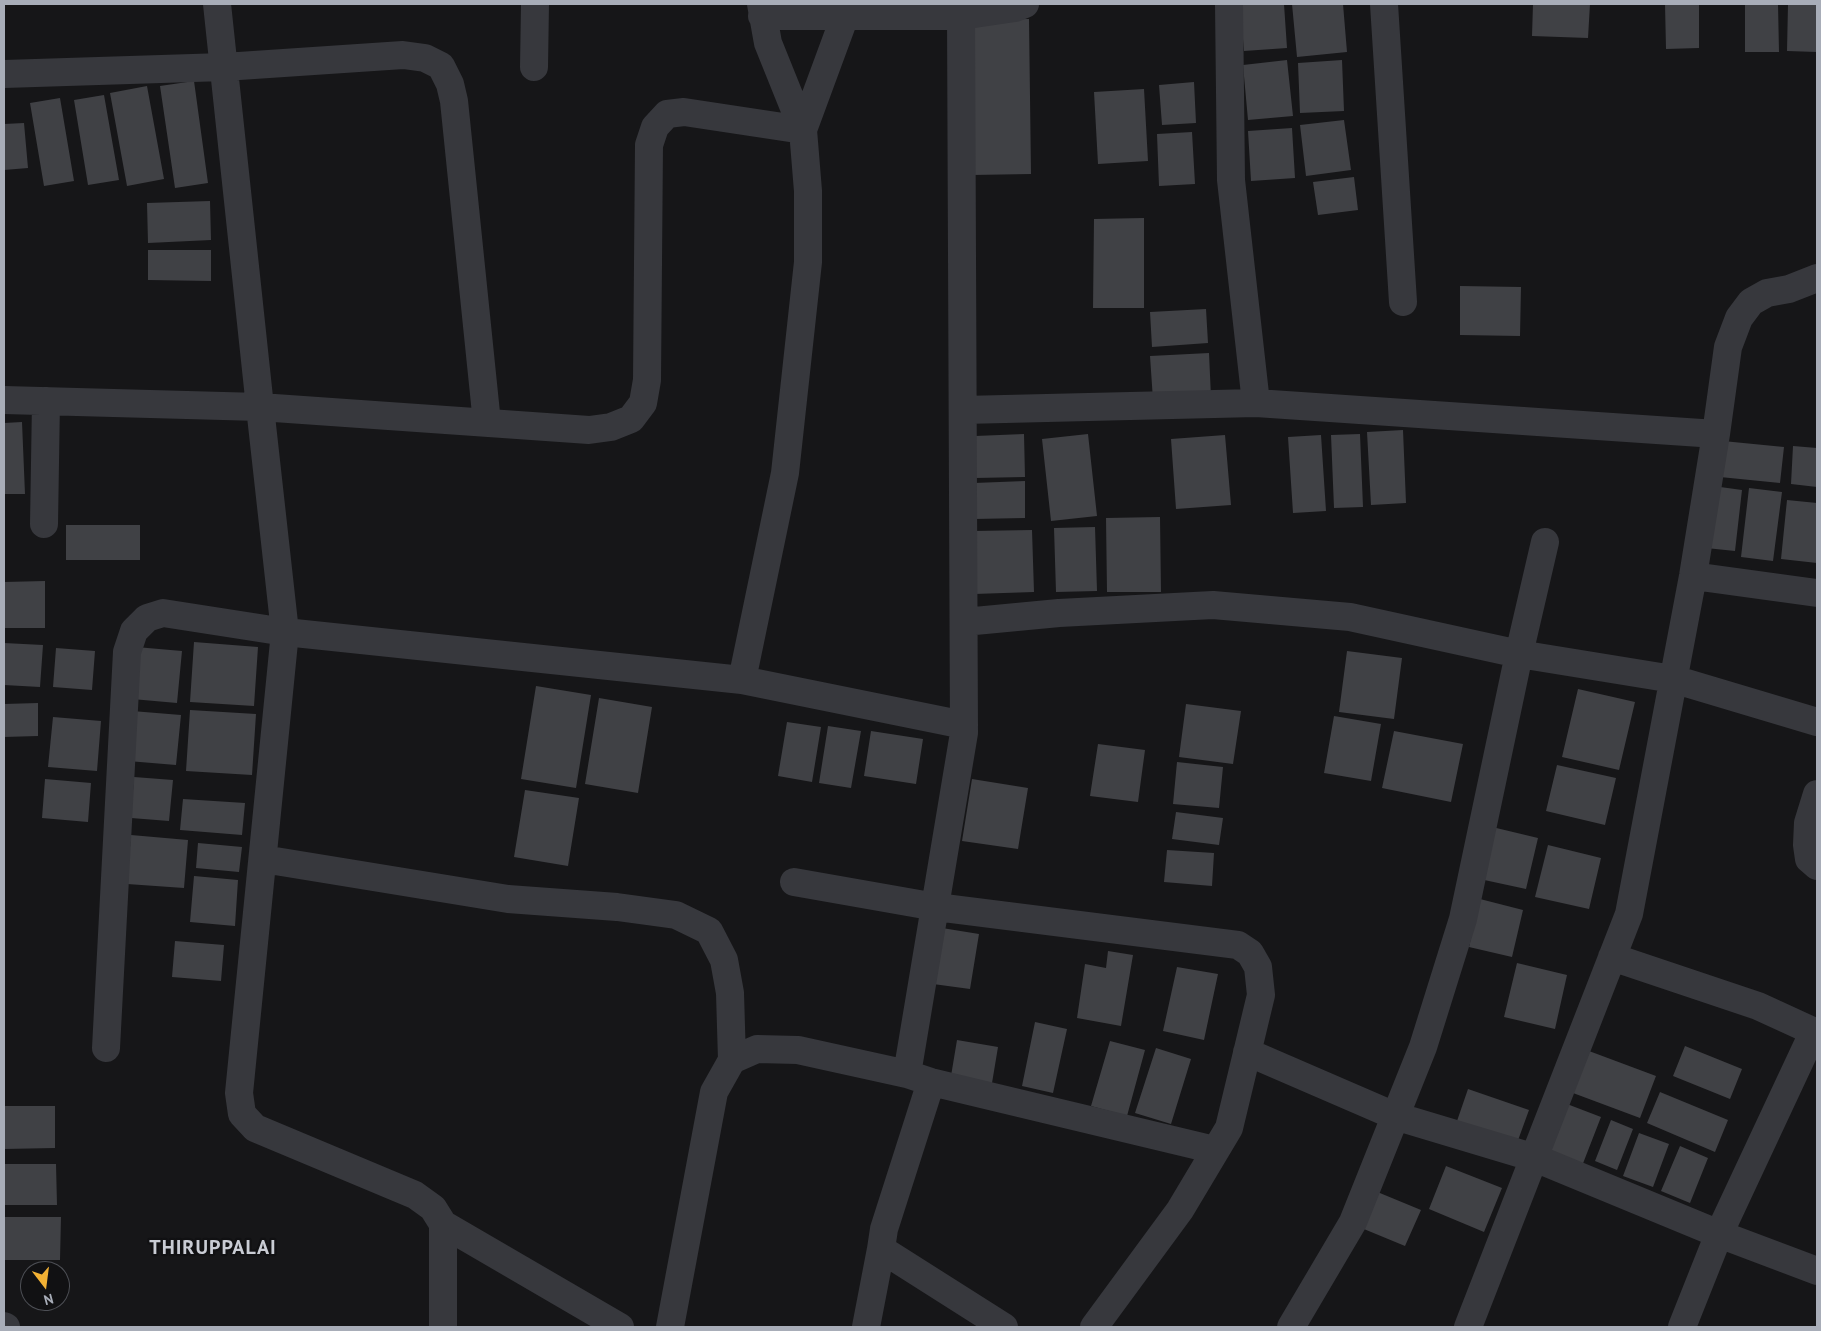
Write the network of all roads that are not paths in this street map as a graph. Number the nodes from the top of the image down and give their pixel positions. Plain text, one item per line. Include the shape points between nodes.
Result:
1 (217, 4) edge
2 (535, 4) edge
3 (1025, 4) edge
4 (1229, 4) edge
5 (1384, 4) edge
6 (762, 10) edge
7 (844, 16) junction
8 (961, 16) junction
9 (224, 67) junction
10 (534, 67) dead end
11 (4, 74) edge
12 (803, 130) junction
13 (1817, 278) edge
14 (1403, 302) dead end
15 (4, 400) edge
16 (46, 401) junction
17 (1256, 403) junction
18 (260, 407) junction
19 (963, 410) junction
20 (487, 422) junction
21 (1716, 434) junction
22 (44, 524) dead end
23 (1545, 542) dead end
24 (1693, 576) junction
25 (1817, 593) edge
26 (964, 622) junction
27 (285, 632) junction
28 (1518, 654) junction
29 (1673, 679) junction
30 (742, 680) junction
31 (1817, 722) edge
32 (964, 726) junction
33 (1817, 794) edge
34 (263, 859) junction
35 (1817, 866) edge
36 (794, 882) dead end
37 (936, 907) junction
38 (1612, 957) junction
39 (1815, 1032) edge
40 (106, 1048) dead end
41 (1247, 1052) junction
42 (732, 1060) junction
43 (919, 1078) junction
44 (1395, 1116) junction
45 (1215, 1150) junction
46 (1535, 1158) junction
47 (443, 1224) junction
48 (1719, 1234) junction
49 (881, 1249) junction
50 (1817, 1271) edge
51 (443, 1327) edge
52 (620, 1327) edge
53 (670, 1327) edge
54 (866, 1327) edge
55 (1004, 1327) edge
56 (1094, 1327) edge
57 (1290, 1327) edge
58 (1468, 1327) edge
59 (1682, 1327) edge

1 - 9 street
2 - 10 street
3 - 8 street
4 - 17 street via 1231,180
5 - 14 street
6 - 7 street
6 - 12 street via 768,43
7 - 8 street
7 - 12 street
8 - 19 street
9 - 11 street
9 - 18 street
9 - 20 street via 403,55 425,58 441,66 454,101
12 - 20 street via 684,112 667,114 655,127 649,146 647,380 643,403 631,420 589,430
12 - 30 street via 808,190 808,262 785,473
13 - 21 street via 1767,293 1751,302 1739,318 1728,347
15 - 16 street
16 - 18 street
16 - 22 street
17 - 19 street
17 - 21 street
18 - 20 street
18 - 27 street
19 - 26 street
21 - 24 street
23 - 28 street
24 - 25 street
24 - 29 street
26 - 28 street via 1213,605 1350,617
26 - 32 street
27 - 30 street
27 - 34 street
27 - 40 street via 163,614 148,618 134,631 127,652
28 - 29 street
28 - 44 street via 1463,919 1423,1047
29 - 31 street
29 - 38 street via 1629,914
30 - 32 street
32 - 37 street
33 - 35 street via 1808,823 1807,845 1809,859
34 - 42 street via 508,899 676,915 708,931 724,960 730,993
34 - 47 street via 240,1093 242,1114 255,1128 415,1195 433,1208
36 - 37 street
37 - 41 street via 1238,945 1250,953 1258,967 1262,995
37 - 43 street
38 - 39 street via 1758,1006
38 - 46 street
39 - 48 street
41 - 44 street
41 - 45 street via 1228,1128
42 - 43 street via 757,1050 798,1050
42 - 53 street via 714,1092
43 - 45 street
43 - 49 street
44 - 46 street
44 - 57 street via 1353,1222
45 - 56 street via 1180,1210
46 - 48 street
46 - 58 street
47 - 51 street
47 - 52 street
48 - 50 street
48 - 59 street
49 - 54 street
49 - 55 street

